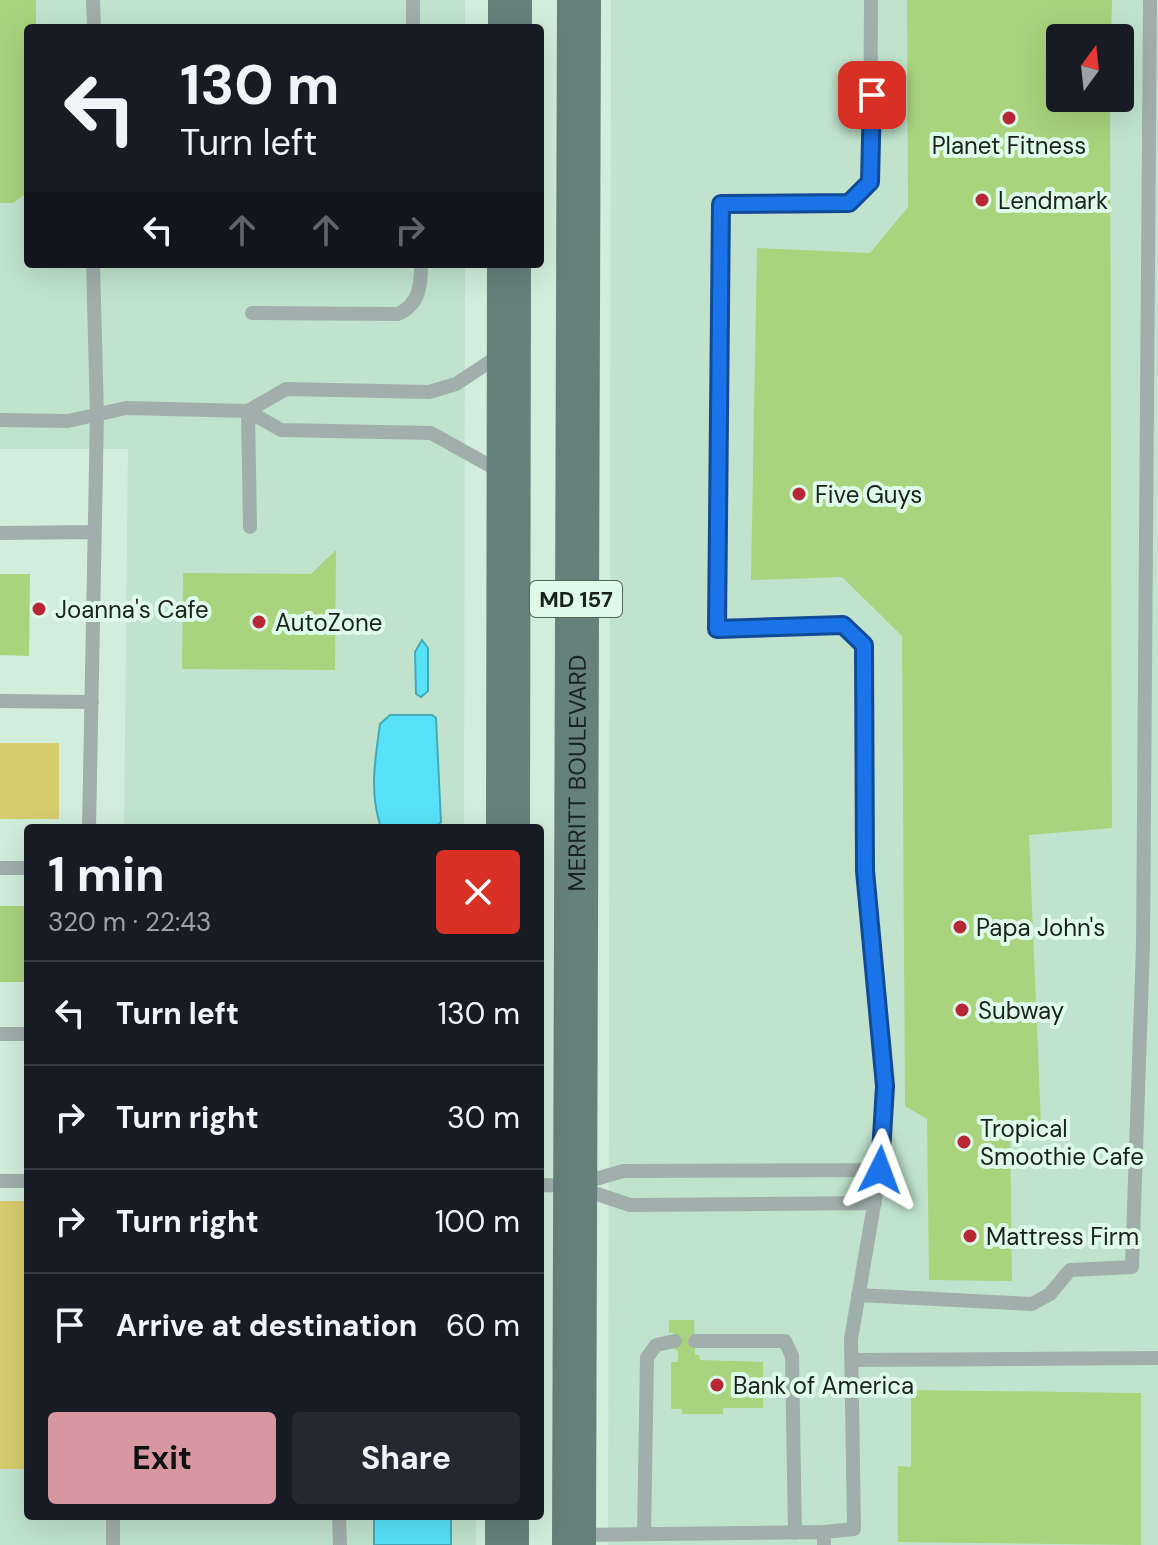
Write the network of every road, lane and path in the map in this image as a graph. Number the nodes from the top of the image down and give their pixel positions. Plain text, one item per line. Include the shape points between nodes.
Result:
1 (93, 0) edge
2 (413, 0) edge
3 (510, 0) edge
4 (579, 0) edge
5 (871, 0) edge
6 (1150, 0) edge
7 (94, 24) edge
8 (413, 24) edge
9 (510, 24) edge
10 (93, 268) edge
11 (421, 268) edge
12 (509, 268) edge
13 (252, 313) dead end
14 (509, 350) junction
15 (248, 411) junction
16 (97, 415) junction
17 (0, 420) edge
18 (508, 476) junction
19 (250, 527) dead end
20 (94, 532) junction
21 (0, 533) edge
22 (0, 701) edge
23 (92, 702) junction
24 (89, 824) edge
25 (508, 824) edge
26 (0, 868) edge
27 (24, 868) edge
28 (0, 1034) edge
29 (24, 1034) edge
30 (880, 1170) junction
31 (0, 1181) edge
32 (24, 1181) edge
33 (556, 1185) edge
34 (875, 1203) junction
35 (858, 1295) junction
36 (675, 1341) dead end
37 (695, 1341) dead end
38 (1158, 1358) edge
39 (852, 1360) junction
40 (113, 1520) edge
41 (339, 1520) edge
42 (507, 1520) edge
43 (795, 1533) junction
44 (644, 1534) junction
45 (824, 1539) edge
46 (574, 1540) edge
47 (113, 1545) edge
48 (340, 1545) edge
49 (507, 1545) edge

1 - 7 lane
2 - 8 lane
3 - 9 main road
4 - 33 main road, MERRITT BOULEVARD / MD 157
5 - 30 lane via 870,182 849,203 721,204 717,629 843,625 864,645 865,871 885,1086
6 - 35 lane via 1143,945 1132,1267 1070,1270 1050,1294 1032,1304
10 - 16 lane
11 - 13 lane via 414,304 398,314
12 - 14 main road, MD 157
14 - 15 lane via 456,384 429,392 286,389
14 - 18 main road, MD 157
15 - 16 lane via 126,408
15 - 18 lane via 281,430 431,433
15 - 19 lane
16 - 17 lane via 68,421
16 - 20 lane
18 - 25 main road, MD 157
20 - 21 lane
20 - 23 lane
22 - 23 lane
23 - 24 lane
26 - 27 lane
28 - 29 lane
30 - 33 lane via 623,1171
30 - 34 lane
31 - 32 lane
33 - 34 lane via 630,1205
33 - 46 main road, MERRITT BOULEVARD / MD 157
34 - 35 lane
35 - 39 lane
36 - 44 lane via 656,1345 647,1358
37 - 43 lane via 785,1341 792,1356
38 - 39 lane
39 - 45 lane via 854,1529
40 - 47 lane
41 - 48 lane
42 - 49 main road
43 - 44 lane
43 - 45 lane
44 - 46 lane

